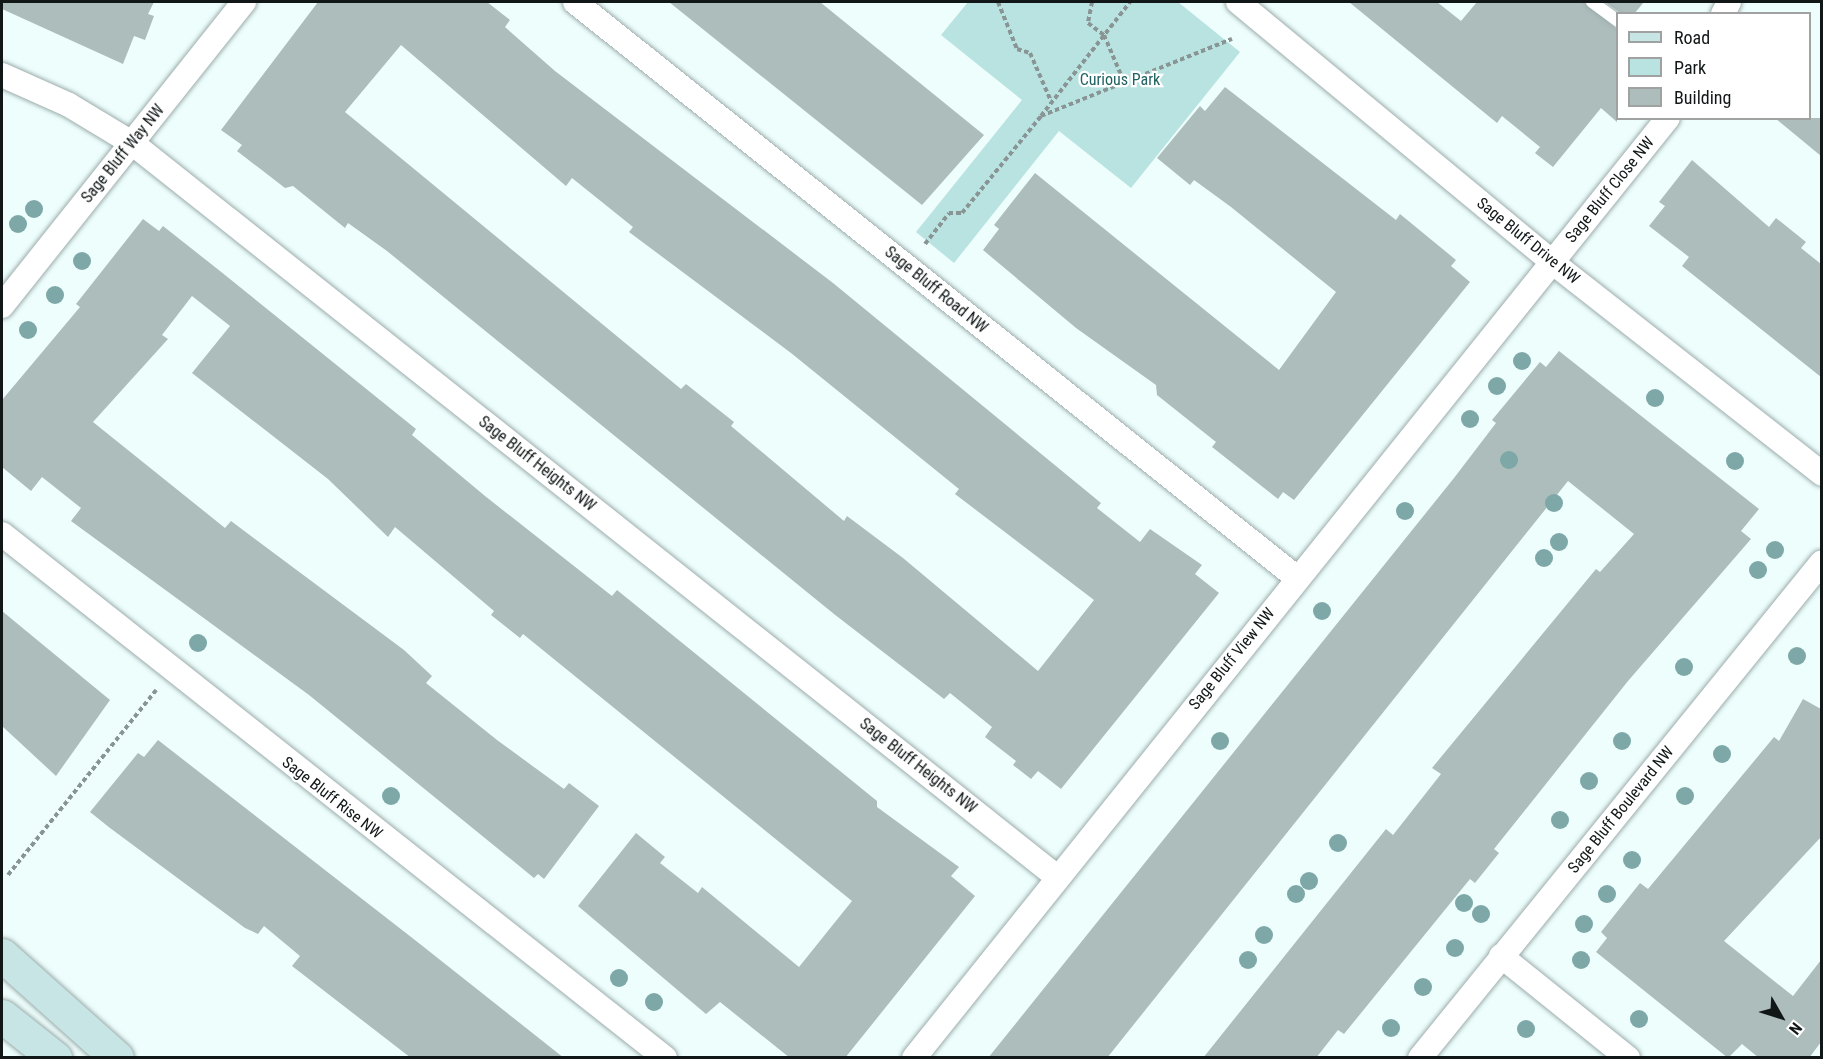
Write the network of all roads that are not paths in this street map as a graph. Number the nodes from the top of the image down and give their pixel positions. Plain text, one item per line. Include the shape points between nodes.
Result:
1 (244, 2) edge
2 (575, 2) edge
3 (1238, 2) edge
4 (1592, 2) edge
5 (1616, 20) edge
6 (2, 75) edge
7 (1666, 120) edge
8 (132, 143) junction
9 (1552, 262) junction
10 (2, 306) edge
11 (1821, 474) edge
12 (2, 534) edge
13 (1821, 562) edge
14 (1298, 578) junction
15 (1058, 877) junction
16 (1502, 956) junction
17 (2, 957) edge
18 (2, 1016) edge
19 (55, 1058) edge
20 (117, 1058) edge
21 (665, 1058) edge
22 (914, 1058) edge
23 (1420, 1058) edge
24 (1628, 1058) edge

1 - 8 street, Sage Bluff Way NW
2 - 14 street, Sage Bluff Road NW
3 - 9 street, Sage Bluff Drive NW
4 - 5 lane
6 - 8 street, Sage Bluff Heights NW via 69,105
7 - 9 street, Sage Bluff Close NW
8 - 10 street, Sage Bluff Way NW
8 - 15 street, Sage Bluff Heights NW
9 - 11 street, Sage Bluff Drive NW
9 - 14 street, Sage Bluff View NW
12 - 21 street, Sage Bluff Rise NW
13 - 16 street, Sage Bluff Boulevard NW
14 - 15 street, Sage Bluff View NW
15 - 22 street, Sage Bluff View NW
16 - 23 street, Sage Bluff Boulevard NW
16 - 24 street
17 - 20 main road
18 - 19 main road

